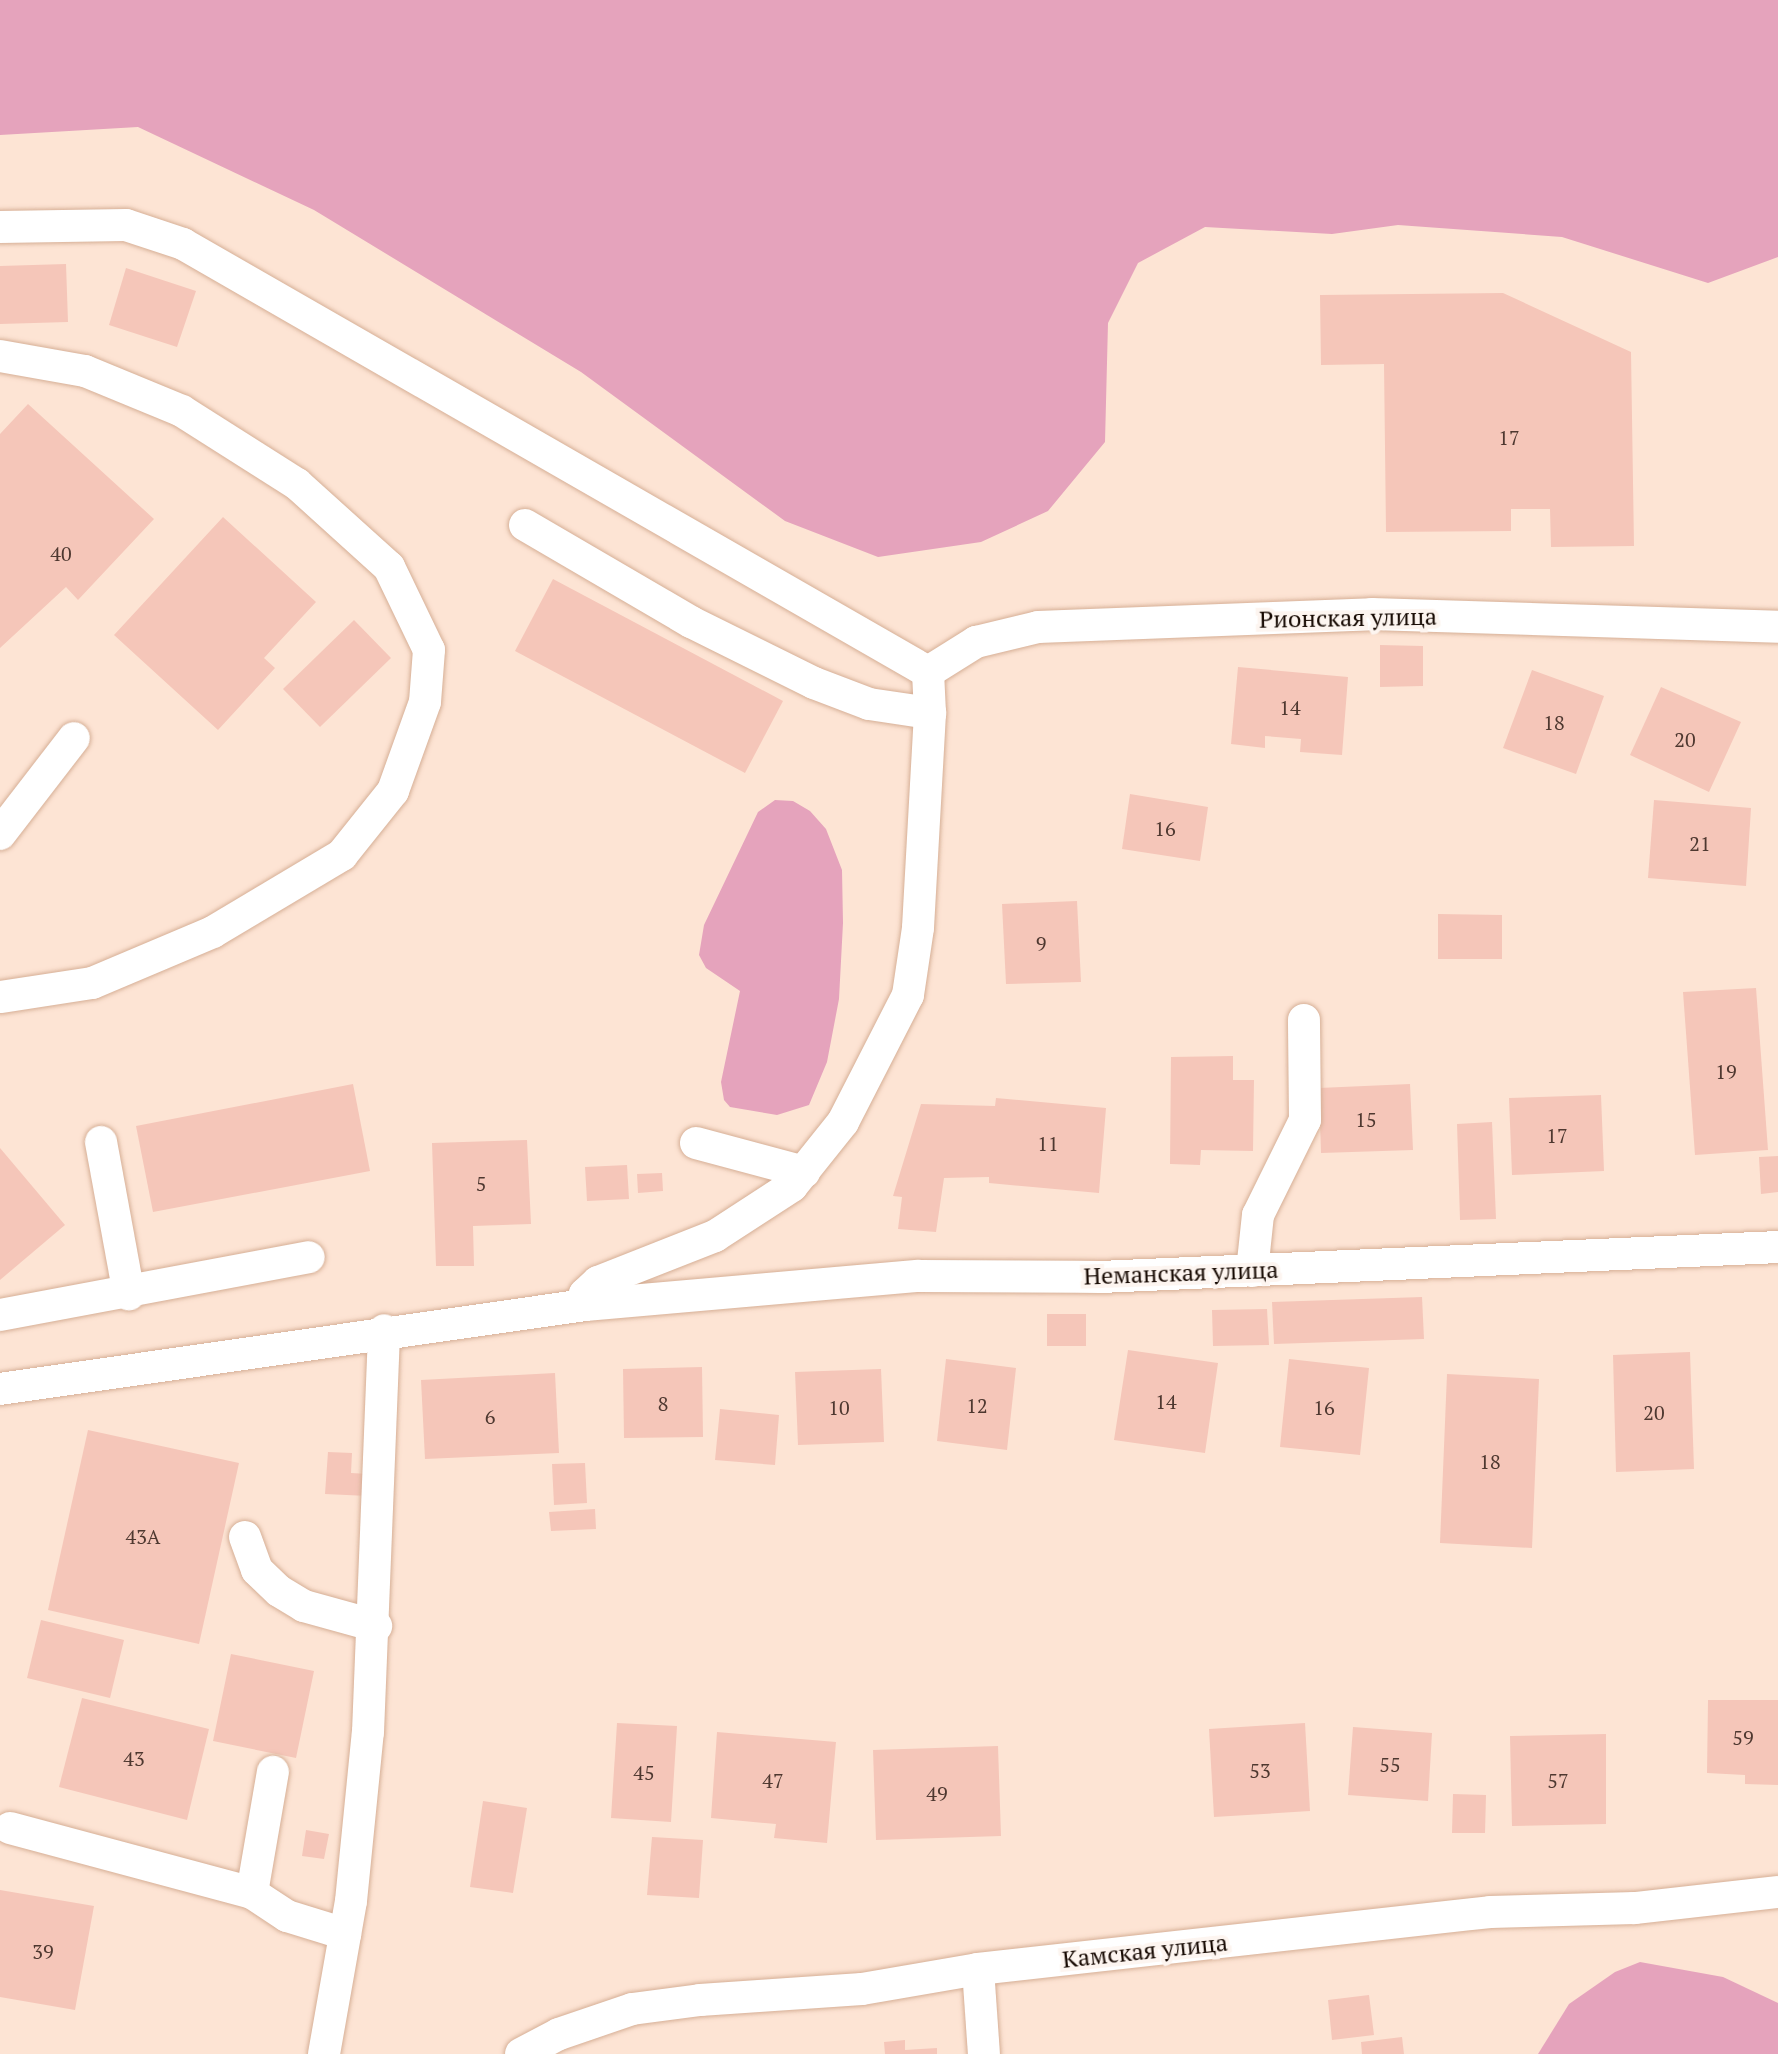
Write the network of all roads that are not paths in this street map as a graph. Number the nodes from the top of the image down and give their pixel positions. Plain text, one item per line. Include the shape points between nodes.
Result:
1 (0, 227) edge
2 (0, 356) edge
3 (525, 525) dead end
4 (1778, 627) edge
5 (928, 672) junction
6 (930, 713) junction
7 (74, 738) dead end
8 (0, 834) edge
9 (0, 997) edge
10 (1304, 1020) dead end
11 (101, 1142) dead end
12 (696, 1143) dead end
13 (804, 1172) junction
14 (1778, 1247) edge
15 (309, 1257) dead end
16 (1252, 1271) junction
17 (129, 1294) junction
18 (585, 1305) junction
19 (0, 1315) edge
20 (384, 1330) junction
21 (0, 1389) edge
22 (245, 1537) dead end
23 (376, 1626) junction
24 (273, 1772) dead end
25 (10, 1828) dead end
26 (1778, 1892) edge
27 (252, 1893) junction
28 (345, 1934) junction
29 (978, 1969) junction
30 (324, 2054) edge
31 (521, 2054) edge
32 (984, 2054) edge

1 - 5 lane via 126,225 183,244
2 - 9 lane via 85,371 182,411 297,484 389,567 429,650 425,702 393,791 342,855 213,932 92,983
3 - 6 lane via 691,622 814,683 869,704
4 - 5 lane, Рионская улица via 1372,614 1038,627 976,642
5 - 6 lane
6 - 13 lane via 918,928 908,995 843,1122
7 - 8 lane
10 - 16 lane via 1305,1120 1258,1215
11 - 17 lane
12 - 13 lane
13 - 18 lane via 792,1186 715,1236 589,1287
14 - 16 lane, Неманская улица via 1628,1249
15 - 17 lane
16 - 18 lane, Неманская улица via 919,1276
17 - 19 lane
18 - 20 lane, Неманская улица
20 - 21 lane, Неманская улица
20 - 23 lane
22 - 23 lane via 257,1570 279,1591 304,1606
23 - 28 lane
24 - 27 lane
25 - 27 lane
26 - 29 lane, Камская улица via 1635,1908 1490,1912
27 - 28 lane via 287,1916
28 - 30 lane
29 - 31 lane, Камская улица via 862,1989 632,2009 559,2034
29 - 32 lane

